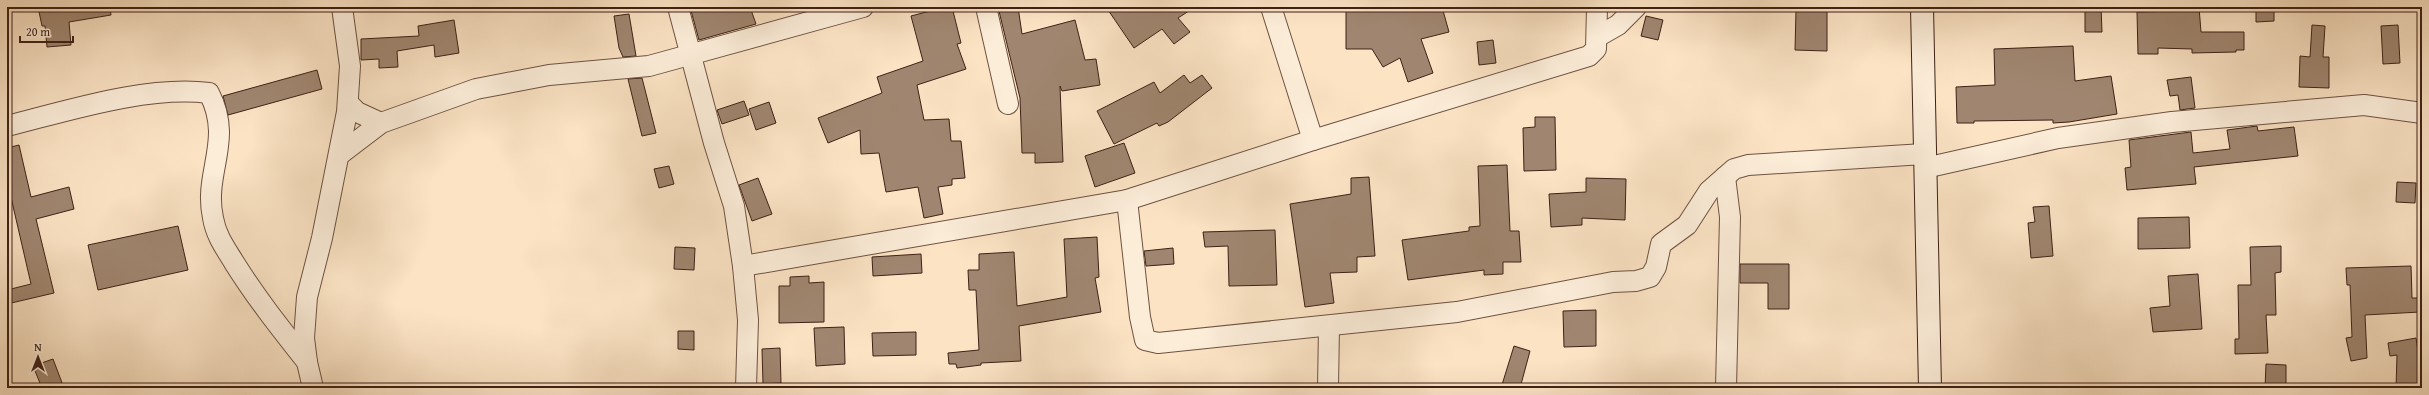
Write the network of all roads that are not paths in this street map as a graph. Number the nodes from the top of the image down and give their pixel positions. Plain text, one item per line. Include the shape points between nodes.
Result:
1 (342, 7) edge
2 (678, 7) edge
3 (863, 7) edge
4 (986, 7) edge
5 (1271, 7) edge
6 (1597, 7) edge
7 (1636, 7) edge
8 (1922, 7) edge
9 (1597, 38) junction
10 (693, 55) junction
11 (348, 103) junction
12 (1008, 104) dead end
13 (2422, 113) edge
14 (381, 123) junction
15 (7, 126) edge
16 (1313, 140) junction
17 (339, 155) junction
18 (1924, 161) junction
19 (1725, 177) junction
20 (1127, 200) junction
21 (743, 266) junction
22 (1329, 326) junction
23 (307, 362) junction
24 (313, 388) edge
25 (746, 388) edge
26 (1328, 388) edge
27 (1726, 388) edge
28 (1930, 388) edge

1 - 11 street via 350,66
2 - 10 street
3 - 10 street
4 - 12 street
5 - 16 street
6 - 9 street
7 - 9 street via 1618,25
8 - 18 main road
9 - 16 street via 1596,49 1589,56
10 - 14 street via 649,66 549,75 476,89
10 - 21 street via 714,143 734,206
11 - 14 street via 357,112
11 - 17 street
13 - 18 street via 2364,105 2172,122
14 - 17 street
15 - 23 street via 128,98 167,92 209,93 217,108 221,132 212,183 212,217 219,239 258,301
16 - 20 street
17 - 23 street via 307,297 304,338
18 - 19 street via 1748,165 1734,169
18 - 28 main road
19 - 22 street via 1710,191 1687,225 1662,244 1656,267 1650,277 1457,312
19 - 27 street via 1730,217
20 - 21 street
20 - 22 street via 1140,317 1145,340 1158,343
21 - 25 street via 748,320
22 - 26 street
23 - 24 street

